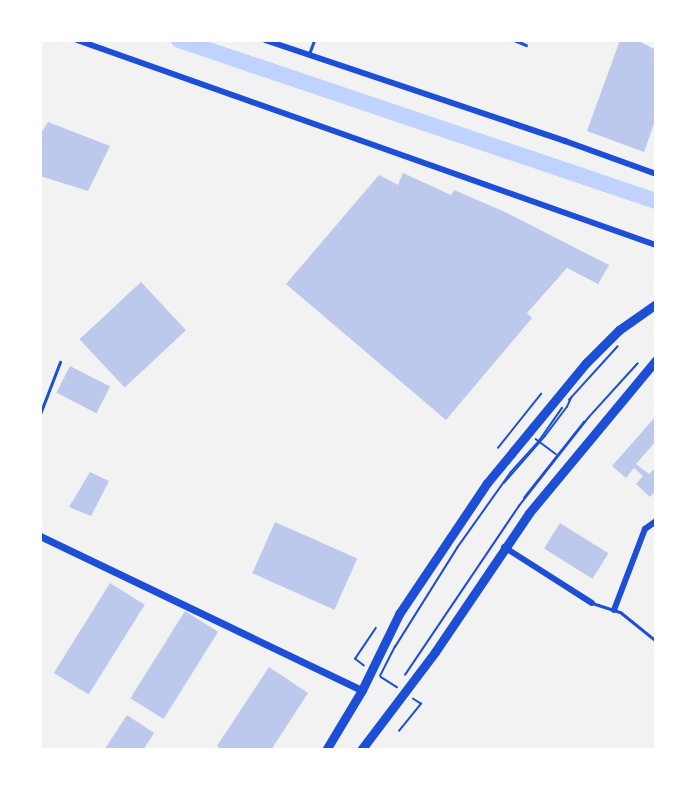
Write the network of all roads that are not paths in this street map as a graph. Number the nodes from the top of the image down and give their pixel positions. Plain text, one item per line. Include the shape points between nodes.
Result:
1 (77, 40) edge
2 (265, 40) edge
3 (314, 40) edge
4 (514, 40) edge
5 (526, 45) dead end
6 (309, 56) junction
7 (656, 174) edge
8 (656, 245) edge
9 (656, 304) edge
10 (656, 360) edge
11 (60, 362) dead end
12 (40, 414) edge
13 (656, 521) edge
14 (40, 536) edge
15 (504, 547) junction
16 (592, 603) joint
17 (614, 610) junction
18 (656, 641) edge
19 (362, 690) junction
20 (326, 750) edge
21 (361, 750) edge

1 - 8 street
2 - 6 street
3 - 6 lane
4 - 5 lane
6 - 7 street
9 - 19 highway via 607,341 509,455 399,614
10 - 15 highway via 551,483
11 - 12 lane
13 - 17 street via 645,529
14 - 19 street
15 - 16 street
15 - 21 highway via 435,652
16 - 17 lane
17 - 18 lane
19 - 20 highway

